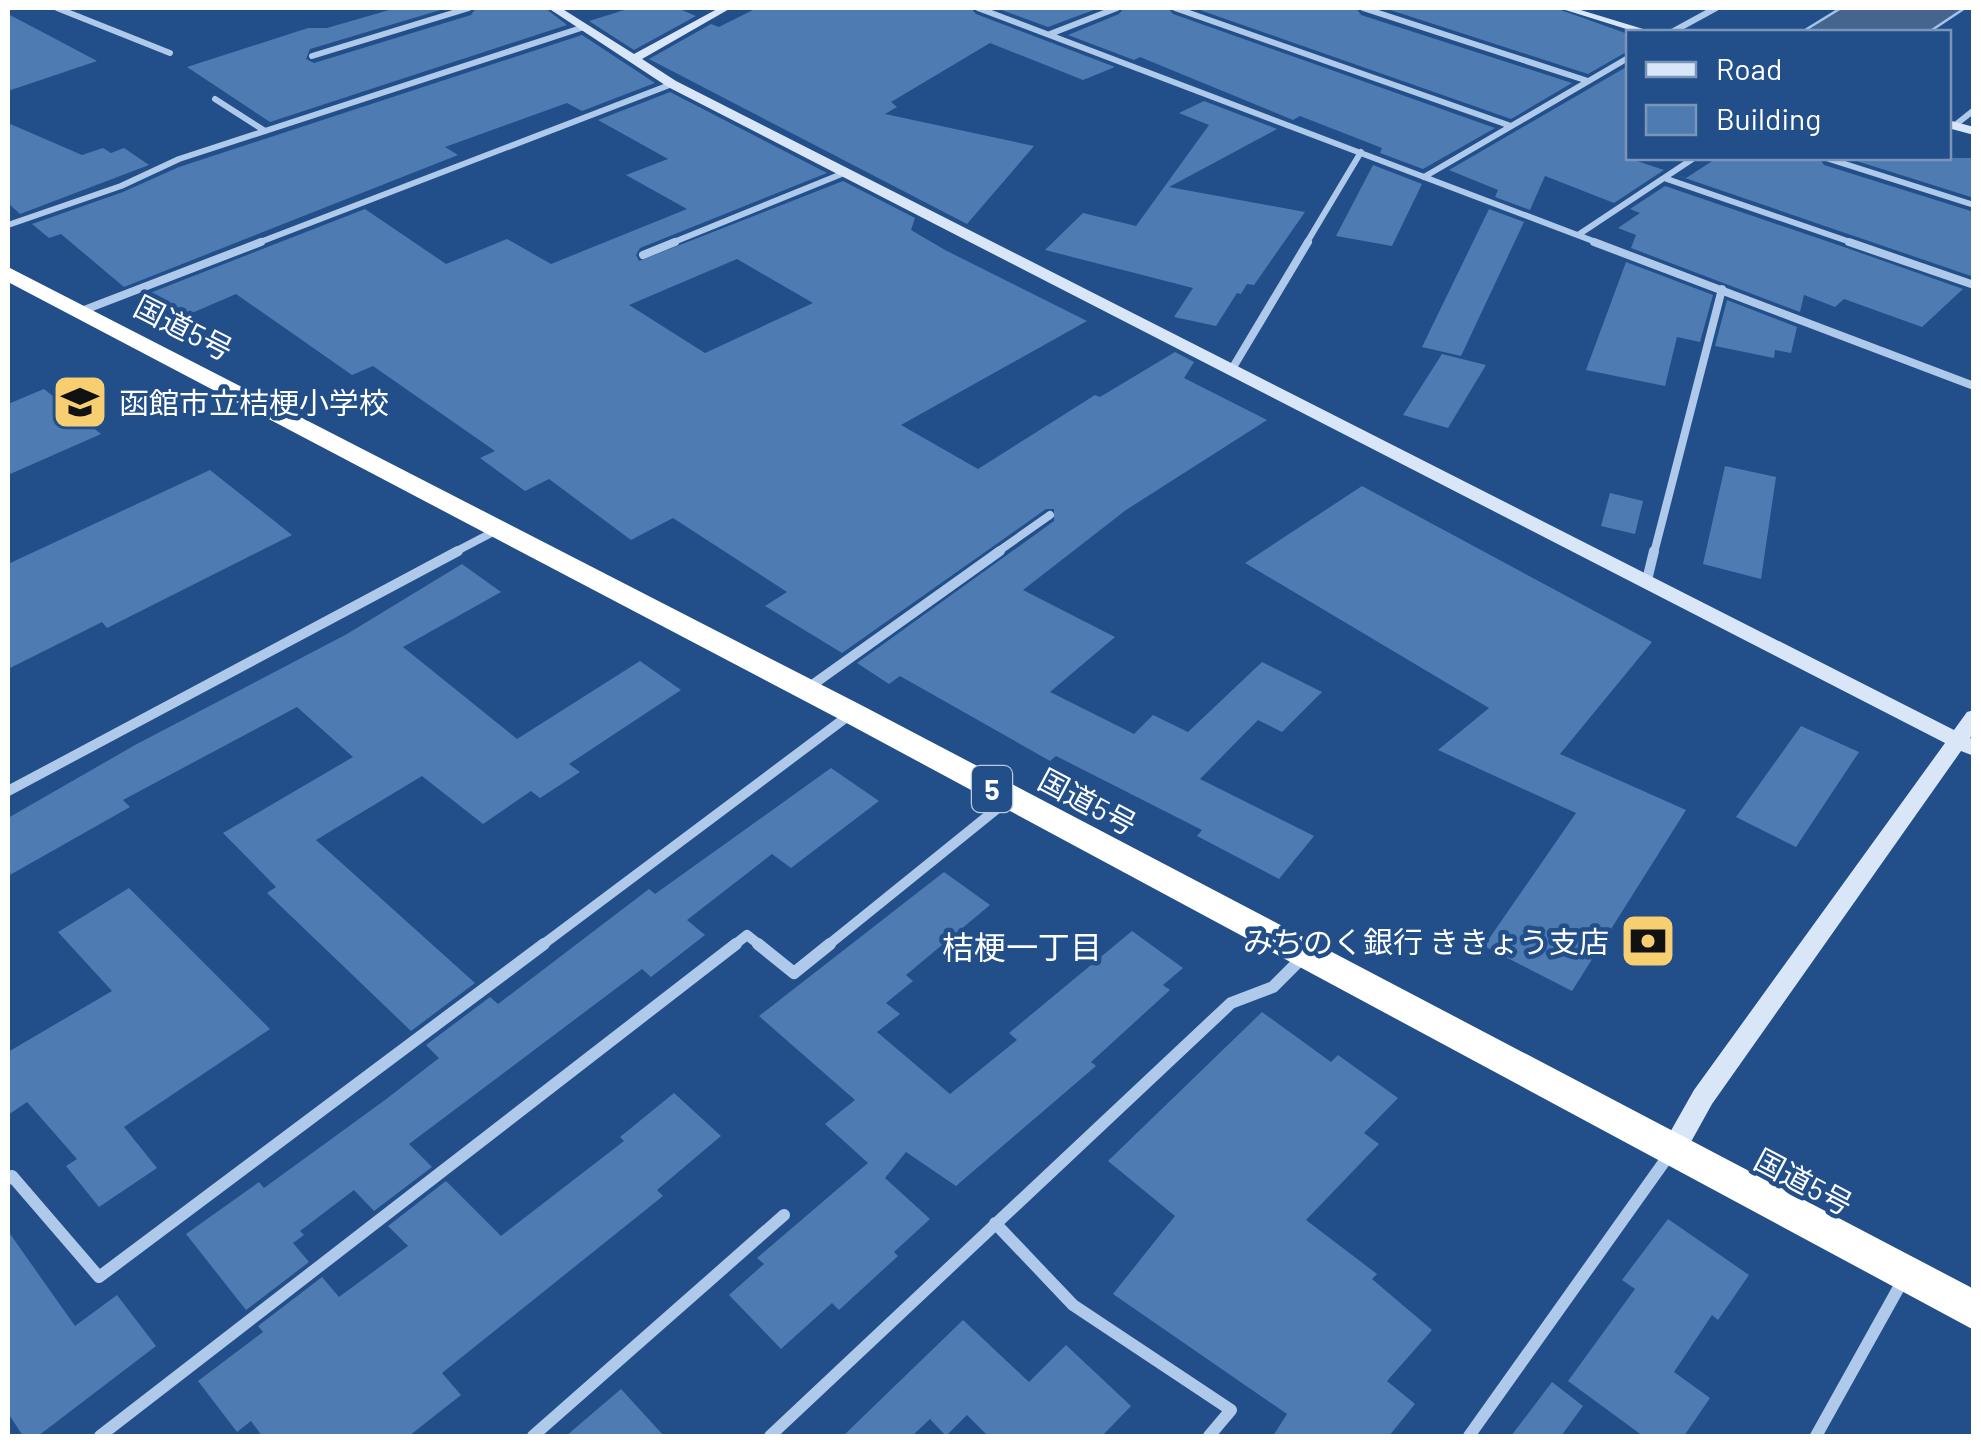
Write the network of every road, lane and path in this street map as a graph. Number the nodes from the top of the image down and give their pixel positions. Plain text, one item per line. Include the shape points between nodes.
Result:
1 (57, 8) edge
2 (469, 8) edge
3 (554, 8) edge
4 (726, 8) edge
5 (978, 8) edge
6 (1117, 8) edge
7 (1175, 8) edge
8 (1363, 8) edge
9 (1564, 8) edge
10 (1716, 8) edge
11 (584, 27) junction
12 (1639, 30) edge
13 (1676, 30) edge
14 (1049, 35) junction
15 (170, 54) dead end
16 (312, 56) dead end
17 (1626, 59) edge
18 (632, 60) junction
19 (1588, 82) junction
20 (672, 84) junction
21 (215, 99) dead end
22 (1974, 110) edge
23 (1951, 125) edge
24 (1510, 126) junction
25 (265, 131) junction
26 (1974, 132) edge
27 (1361, 152) junction
28 (1691, 160) edge
29 (1832, 160) edge
30 (844, 173) junction
31 (1424, 176) junction
32 (1664, 178) junction
33 (1974, 205) edge
34 (8, 224) edge
35 (1578, 235) junction
36 (643, 256) dead end
37 (8, 274) edge
38 (1974, 286) edge
39 (1722, 289) junction
40 (79, 312) junction
41 (1232, 369) junction
42 (1974, 386) edge
43 (1050, 515) dead end
44 (499, 530) junction
45 (1646, 580) junction
46 (807, 689) junction
47 (852, 712) junction
48 (1974, 717) edge
49 (1966, 744) edge
50 (8, 791) edge
51 (1010, 798) junction
52 (1304, 955) junction
53 (1673, 1150) junction
54 (8, 1180) edge
55 (784, 1215) dead end
56 (995, 1223) junction
57 (1905, 1276) junction
58 (1974, 1312) edge
59 (100, 1436) edge
60 (533, 1436) edge
61 (770, 1436) edge
62 (1208, 1436) edge
63 (1470, 1436) edge
64 (1816, 1436) edge

1 - 15 street
2 - 16 street
3 - 11 street
4 - 18 street
5 - 14 street
6 - 14 street
7 - 24 street
8 - 19 street
9 - 12 street
10 - 13 street
11 - 18 street
11 - 25 street
14 - 27 street
17 - 19 street
18 - 20 street
19 - 24 street
20 - 30 street
20 - 40 street
21 - 25 street
22 - 23 street
23 - 26 street
24 - 31 street
25 - 34 street
27 - 31 street
27 - 41 street
28 - 32 street
29 - 33 street
30 - 36 street
30 - 41 street
31 - 35 street
32 - 35 street
32 - 38 street
35 - 39 street
37 - 40 highway, 国道5号 / 5
39 - 42 street
39 - 45 street
40 - 44 highway, 国道5号 / 5
41 - 45 street
43 - 46 street
44 - 46 highway, 国道5号 / 5
44 - 50 street
45 - 49 street
46 - 47 highway, 国道5号 / 5
47 - 51 highway, 国道5号 / 5
47 - 54 street via 99,1276 12,1176
48 - 49 street
49 - 53 street via 1703,1097
51 - 52 highway, 国道5号 / 5
51 - 59 street via 794,973 747,935
52 - 53 highway, 国道5号 / 5
52 - 56 street via 1273,987 1231,1003
53 - 57 highway, 国道5号 / 5
53 - 63 street
55 - 60 street
56 - 61 street
56 - 62 street via 1073,1306 1231,1410
57 - 58 highway, 国道5号 / 5
57 - 64 street

